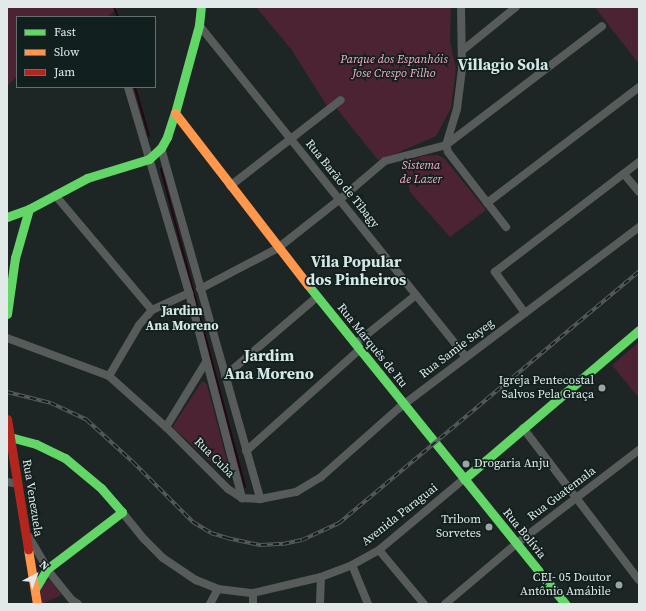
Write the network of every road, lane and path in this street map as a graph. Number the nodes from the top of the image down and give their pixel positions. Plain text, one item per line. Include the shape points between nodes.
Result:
1 (201, 7) edge
2 (461, 7) edge
3 (516, 7) edge
4 (199, 25) junction
5 (602, 26) dead end
6 (463, 50) junction
7 (639, 87) edge
8 (128, 88) edge
9 (341, 100) dead end
10 (175, 113) junction
11 (291, 139) junction
12 (446, 145) junction
13 (161, 148) junction
14 (149, 159) junction
15 (639, 162) edge
16 (624, 174) junction
17 (230, 186) junction
18 (639, 192) edge
19 (55, 195) junction
20 (340, 200) junction
21 (487, 203) junction
22 (29, 210) junction
23 (7, 217) edge
24 (506, 227) dead end
25 (639, 227) edge
26 (278, 248) junction
27 (196, 274) junction
28 (213, 282) junction
29 (200, 289) junction
30 (189, 293) junction
31 (416, 295) junction
32 (317, 297) junction
33 (152, 310) junction
34 (7, 314) edge
35 (525, 314) junction
36 (639, 330) edge
37 (7, 338) edge
38 (357, 347) junction
39 (466, 357) junction
40 (220, 358) junction
41 (206, 362) junction
42 (242, 362) junction
43 (109, 376) junction
44 (225, 376) junction
45 (404, 405) junction
46 (7, 419) edge
47 (166, 427) junction
48 (523, 428) junction
49 (240, 429) junction
50 (10, 437) junction
51 (261, 438) junction
52 (639, 450) edge
53 (246, 451) junction
54 (464, 479) junction
55 (7, 482) edge
56 (18, 484) junction
57 (242, 498) junction
58 (576, 498) junction
59 (260, 499) junction
60 (122, 512) junction
61 (26, 531) junction
62 (516, 544) junction
63 (379, 550) junction
64 (352, 565) junction
65 (47, 568) junction
66 (321, 577) junction
67 (639, 580) edge
68 (35, 589) junction
69 (218, 589) junction
70 (253, 593) junction
71 (38, 604) edge
72 (78, 604) edge
73 (210, 604) edge
74 (252, 604) edge
75 (320, 604) edge
76 (368, 604) edge
77 (424, 604) edge
78 (445, 604) edge
79 (565, 604) edge

1 - 4 main road
2 - 6 street
3 - 6 street
4 - 10 main road
4 - 11 street, Rua Barão de Tibagy
5 - 12 street
6 - 12 street via 457,109
7 - 21 street
8 - 14 street
9 - 11 street
10 - 13 main road
10 - 17 main road, Rua Marquês de Itu
11 - 17 street
11 - 20 street, Rua Barão de Tibagy
12 - 20 street via 385,161
12 - 21 street via 448,152
13 - 14 main road
13 - 27 street
14 - 19 main road via 87,178
14 - 30 street
15 - 16 street
16 - 18 street
16 - 35 street via 495,272
17 - 26 main road, Rua Marquês de Itu
19 - 22 main road
19 - 33 street
20 - 26 street
20 - 31 street, Rua Barão de Tibagy
21 - 24 street
22 - 23 main road
22 - 34 main road via 15,258
25 - 35 street, Rua Samie Sayeg
26 - 28 street
26 - 32 main road, Rua Marquês de Itu
27 - 28 street via 206,282
27 - 29 street
28 - 29 street
29 - 40 street
30 - 33 street
30 - 41 street
31 - 38 street
31 - 39 street, Rua Barão de Tibagy
32 - 38 main road, Rua Marquês de Itu
32 - 42 street
33 - 43 street via 139,325
35 - 39 street, Rua Samie Sayeg
36 - 48 main road, Avenida Paraguai
37 - 43 street, Rua Cuba
38 - 45 main road, Rua Marquês de Itu
38 - 51 street
39 - 45 street, Rua Samie Sayeg
40 - 42 street via 229,364
40 - 44 street
41 - 47 street
41 - 57 street
42 - 44 street
43 - 47 street, Rua Cuba
44 - 49 street
45 - 54 main road, Rua Marquês de Itu
45 - 59 street via 321,477 296,492
46 - 50 main road, Rua Venezuela
47 - 57 street, Rua Cuba via 214,477
48 - 54 main road, Avenida Paraguai
48 - 58 street
49 - 51 street via 249,439
49 - 53 street
50 - 56 main road, Rua Venezuela
50 - 60 main road, Avenida Paraguai via 36,444 65,458 101,488
51 - 53 street
52 - 58 street, Rua Guatemala
53 - 59 street
54 - 62 main road, Rua Bolívia
54 - 63 street, Avenida Paraguai
55 - 56 street
56 - 61 main road, Rua Venezuela
57 - 59 street
58 - 62 street, Rua Guatemala
58 - 67 street
60 - 65 main road
60 - 69 street, Avenida Paraguai via 163,558 196,580
61 - 65 street
61 - 68 main road, Rua Venezuela
62 - 78 street, Rua Guatemala
62 - 79 main road, Rua Bolívia
63 - 64 street, Avenida Paraguai
63 - 77 street
64 - 66 street, Avenida Paraguai
64 - 76 street
65 - 68 main road
65 - 72 street
66 - 70 street, Avenida Paraguai
66 - 75 street
68 - 71 main road, Rua Venezuela
69 - 70 street, Avenida Paraguai
69 - 73 street
70 - 74 street

